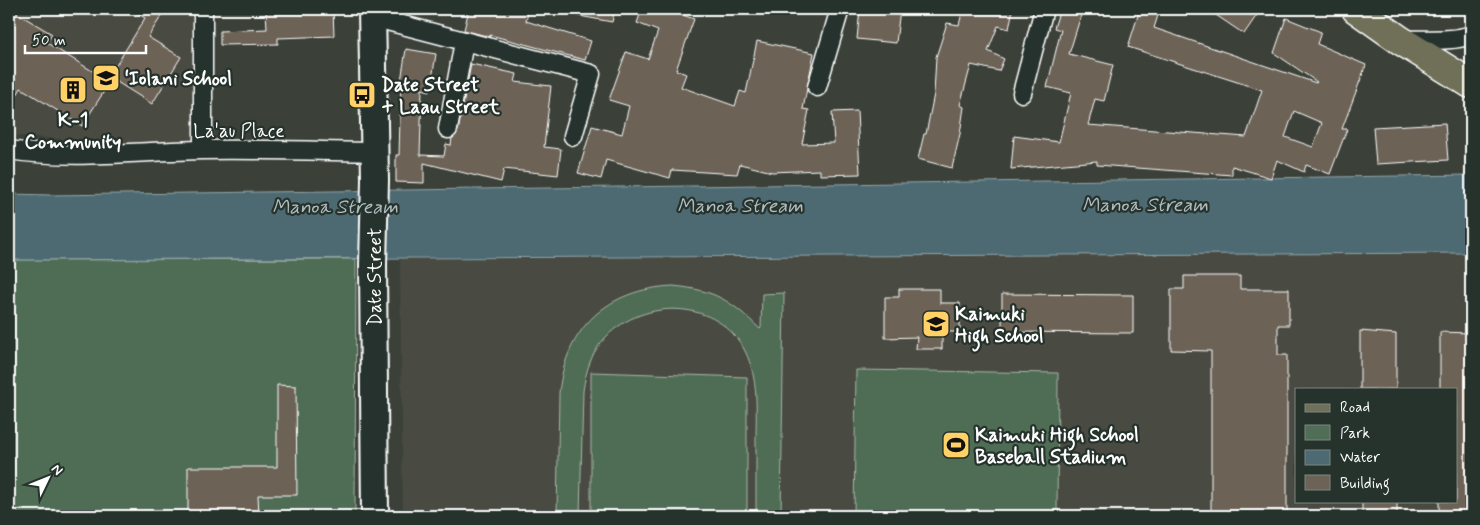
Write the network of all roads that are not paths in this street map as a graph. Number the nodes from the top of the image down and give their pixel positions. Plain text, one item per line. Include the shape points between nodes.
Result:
1 (203, 9) edge
2 (840, 9) edge
3 (1044, 9) edge
4 (1356, 9) edge
5 (372, 13) edge
6 (1471, 34) edge
7 (1400, 40) junction
8 (464, 42) junction
9 (1471, 84) edge
10 (817, 87) dead end
11 (1022, 93) dead end
12 (448, 130) dead end
13 (573, 136) dead end
14 (9, 150) edge
15 (203, 150) junction
16 (374, 152) junction
17 (375, 516) edge

1 - 15 street
2 - 10 street
3 - 11 street
4 - 7 main road
5 - 8 street
5 - 16 street, Date Street
6 - 7 street via 1466,37
7 - 9 main road
8 - 12 street
8 - 13 street via 591,74
14 - 15 street, La'au Place via 104,154
15 - 16 street, La'au Place
16 - 17 street, Date Street

